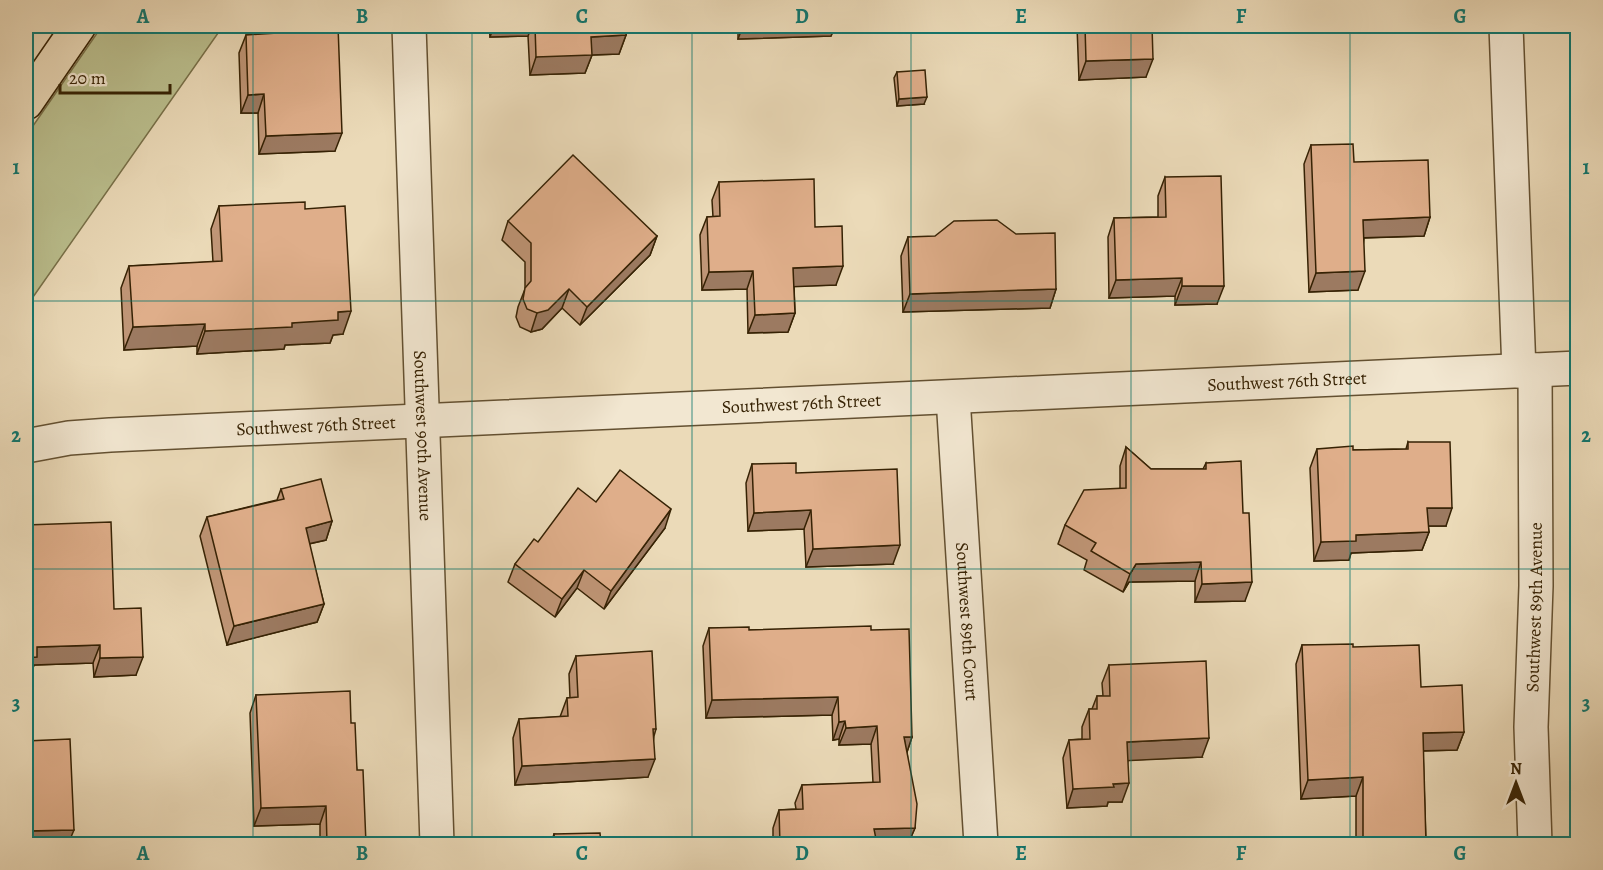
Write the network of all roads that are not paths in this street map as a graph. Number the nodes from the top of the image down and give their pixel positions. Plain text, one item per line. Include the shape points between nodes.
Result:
1 (79, 26) edge
2 (409, 26) edge
3 (1506, 26) edge
4 (26, 103) edge
5 (1578, 369) edge
6 (1527, 370) junction
7 (953, 397) junction
8 (423, 420) junction
9 (26, 446) edge
10 (437, 844) edge
11 (981, 844) edge
12 (1535, 844) edge

1 - 4 highway
2 - 8 street, Southwest 90th Avenue
3 - 6 street, Southwest 89th Avenue
5 - 6 street, Southwest 76th Street
6 - 7 street, Southwest 76th Street
6 - 12 street, Southwest 89th Avenue via 1536,586 1532,717
7 - 8 street, Southwest 76th Street
7 - 11 street, Southwest 89th Court
8 - 9 street, Southwest 76th Street via 88,436
8 - 10 street, Southwest 90th Avenue

